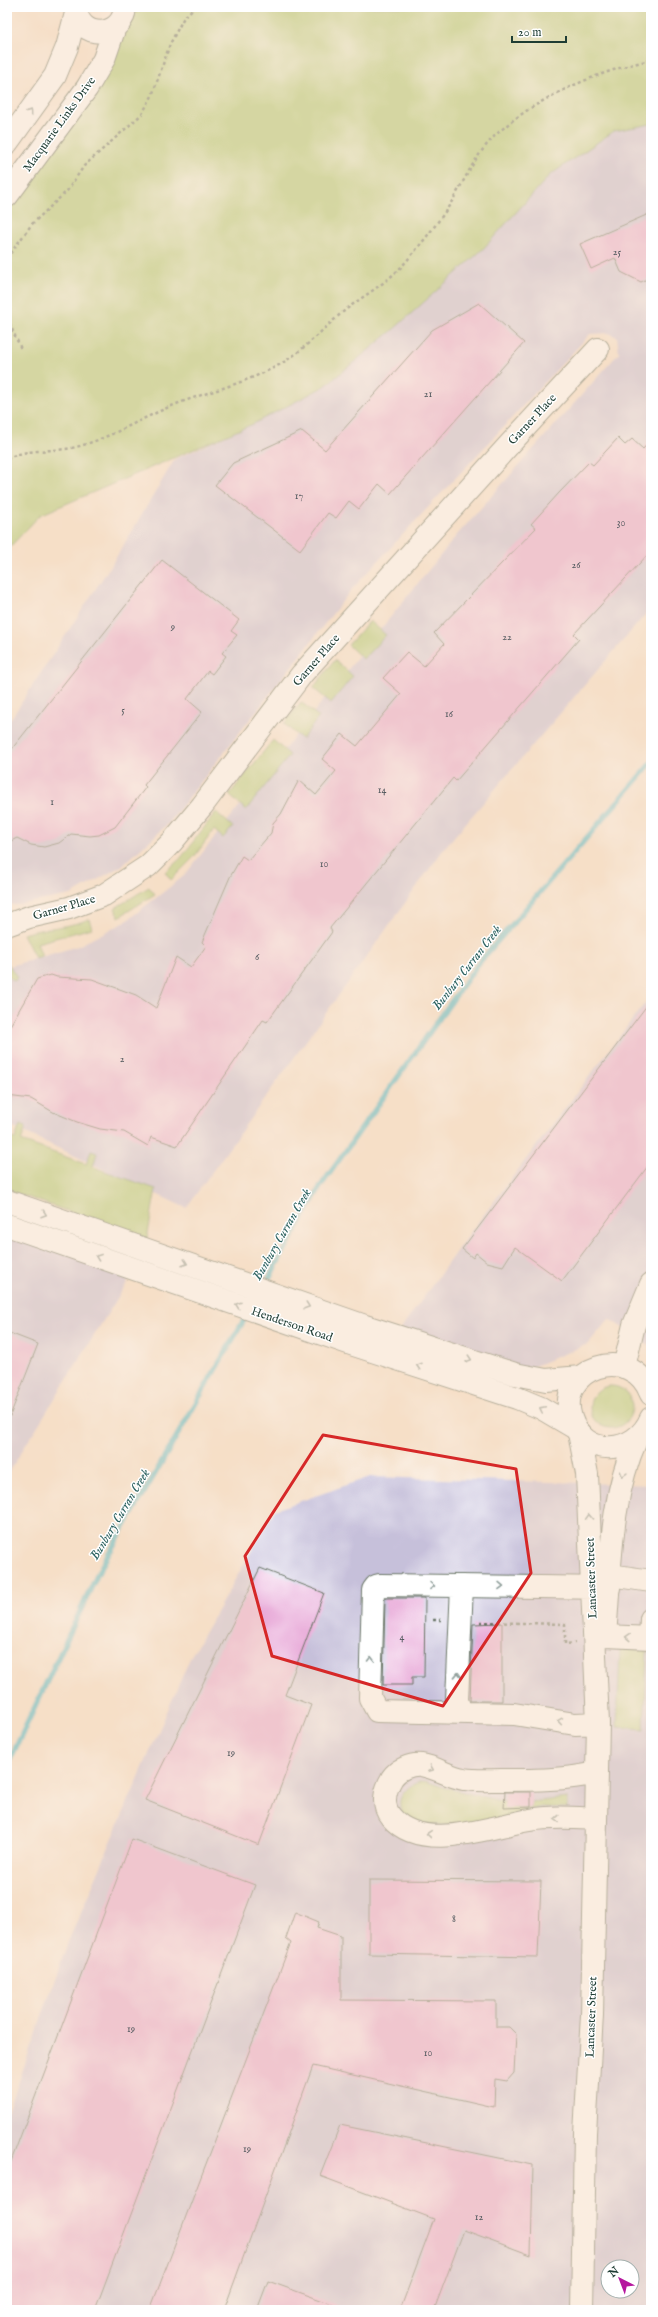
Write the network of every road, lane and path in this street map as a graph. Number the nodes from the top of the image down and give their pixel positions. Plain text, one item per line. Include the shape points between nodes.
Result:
1 (125, 7) edge
2 (194, 7) edge
3 (76, 10) edge
4 (116, 27) junction
5 (651, 60) edge
6 (7, 143) edge
7 (7, 196) edge
8 (7, 258) edge
9 (7, 318) edge
10 (21, 349) dead end
11 (598, 349) dead end
12 (7, 459) edge
13 (7, 925) edge
14 (7, 1201) edge
15 (7, 1225) edge
16 (651, 1284) edge
17 (638, 1375) edge
18 (581, 1377) junction
19 (651, 1394) edge
20 (646, 1429) edge
21 (577, 1431) junction
22 (651, 1580) edge
23 (604, 1583) junction
24 (462, 1586) junction
25 (433, 1620) dead end
26 (460, 1621) junction
27 (651, 1632) edge
28 (605, 1636) junction
29 (577, 1643) dead end
30 (459, 1707) junction
31 (598, 1723) junction
32 (598, 1773) junction
33 (596, 1819) junction
34 (582, 2310) edge

1 - 4 street, Macquarie Links Drive via 122,20
2 - 8 path via 183,19 170,44 152,96 142,114 84,166 67,191 32,224
3 - 4 street via 83,26 94,32 109,31
6 -> 3 street via 55,76 67,47
4 - 7 street, Macquarie Links Drive via 104,59 87,88
5 - 12 path via 620,66 586,79 532,108 500,131 481,151 446,210 403,265 381,286 335,318 313,341 288,360 264,373 171,406 140,422 77,447 26,452
9 - 10 path
11 - 13 street, Garner Place via 492,462 316,658 202,806 148,866 104,895 69,908
14 -> 18 street, Henderson Road via 365,1326 528,1377 546,1380
21 -> 15 street, Henderson Road via 541,1408 517,1398 354,1345
16 - 17 street via 634,1325
17 - 18 street via 613,1364 590,1370
17 - 19 street
18 - 21 street, Lancaster Street via 570,1398 571,1417
20 - 21 street, Henderson Road via 620,1447 607,1448 589,1442
20 -> 23 street, Lancaster Street via 622,1476
23 -> 21 street, Lancaster Street via 588,1474
22 - 23 street
24 -> 23 street
23 - 28 street, Lancaster Street
23 - 31 street, Lancaster Street
24 - 26 street
30 -> 24 street via 374,1704 373,1590 376,1586
25 - 26 path
26 - 29 path via 565,1624 565,1644
30 -> 26 street
27 -> 28 street
28 - 31 street, Lancaster Street
31 -> 30 street via 574,1724
31 - 32 street, Lancaster Street
32 - 33 street, Lancaster Street
33 -> 32 street via 530,1820 483,1832 453,1836 413,1832 397,1824 387,1812 384,1795 393,1777 404,1768 421,1765 464,1779 567,1779
33 - 34 street, Lancaster Street via 592,2015 585,2133

